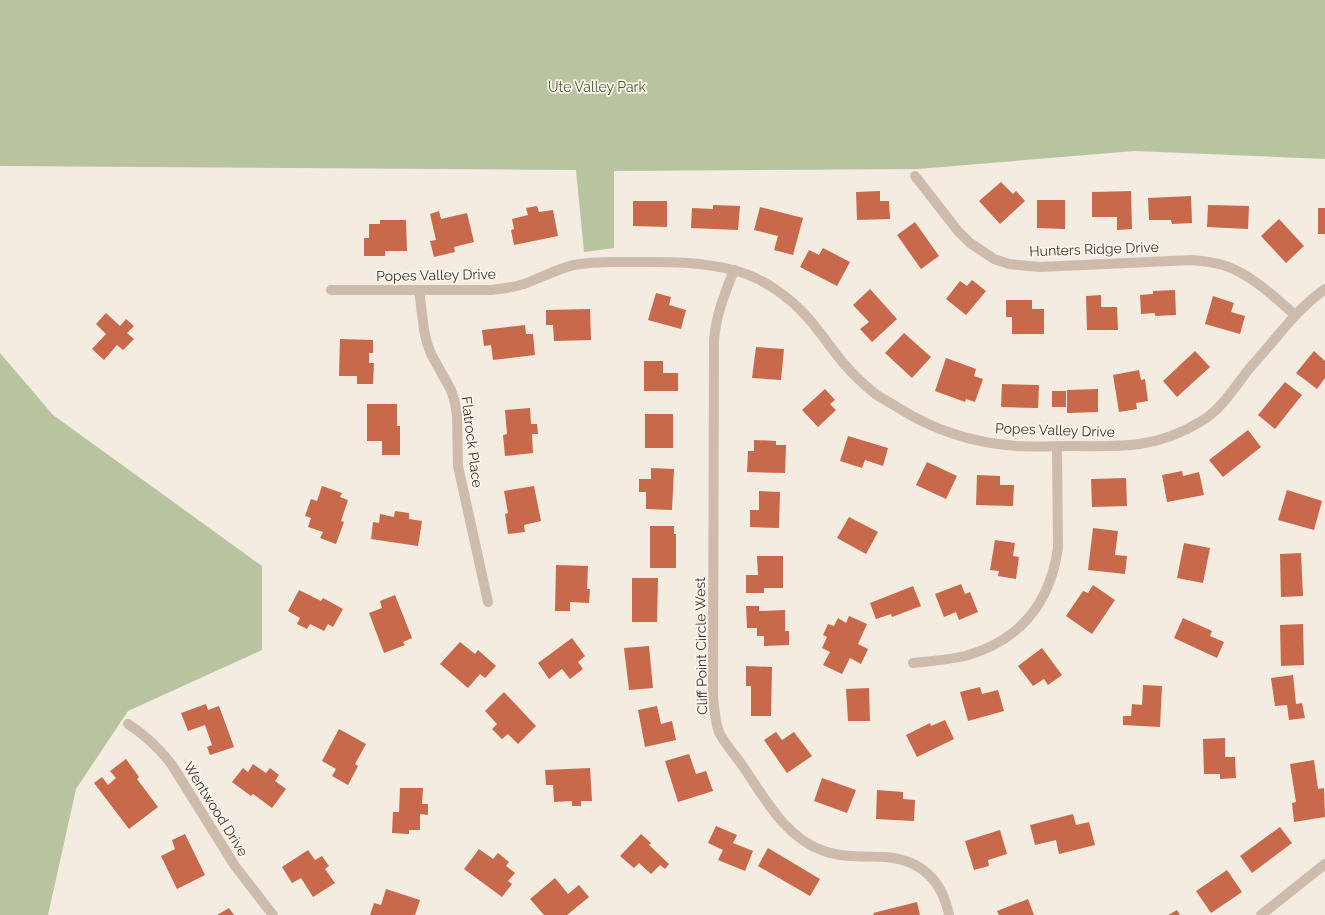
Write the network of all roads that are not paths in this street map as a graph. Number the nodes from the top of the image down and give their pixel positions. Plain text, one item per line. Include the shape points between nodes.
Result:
1 (915, 176) dead end
2 (734, 270) junction
3 (1325, 289) edge
4 (331, 290) dead end
5 (419, 290) junction
6 (1295, 315) junction
7 (1057, 446) junction
8 (488, 602) dead end
9 (914, 663) dead end
10 (128, 724) dead end
11 (1325, 864) edge
12 (273, 915) edge
13 (949, 915) edge
14 (1261, 915) edge

1 - 6 street, Hunters Ridge Drive via 958,231 970,243 994,259 1009,264 1040,267 1207,261 1222,264 1248,277
2 - 5 street, Popes Valley Drive via 688,262 593,262 554,271 509,288
2 - 7 street, Popes Valley Drive via 759,280 785,296 810,319 846,366 874,393 907,414 967,438 990,443
2 - 13 street, Cliff Point Circle West via 719,312 714,340 713,697 720,734 772,809 796,836 824,851 844,856 886,857 903,860 918,867 931,876 941,889
3 - 6 street, Popes Valley Drive
4 - 5 street, Popes Valley Drive
5 - 8 street, Flatrock Place via 426,343 455,402 458,466
6 - 7 street, Popes Valley Drive via 1227,398 1202,422 1174,436 1138,445
7 - 9 street via 1058,548 1056,564 1044,597 1026,622 998,642 965,655
10 - 12 street, Wentwood Drive via 155,744 172,765 235,866
11 - 14 street

